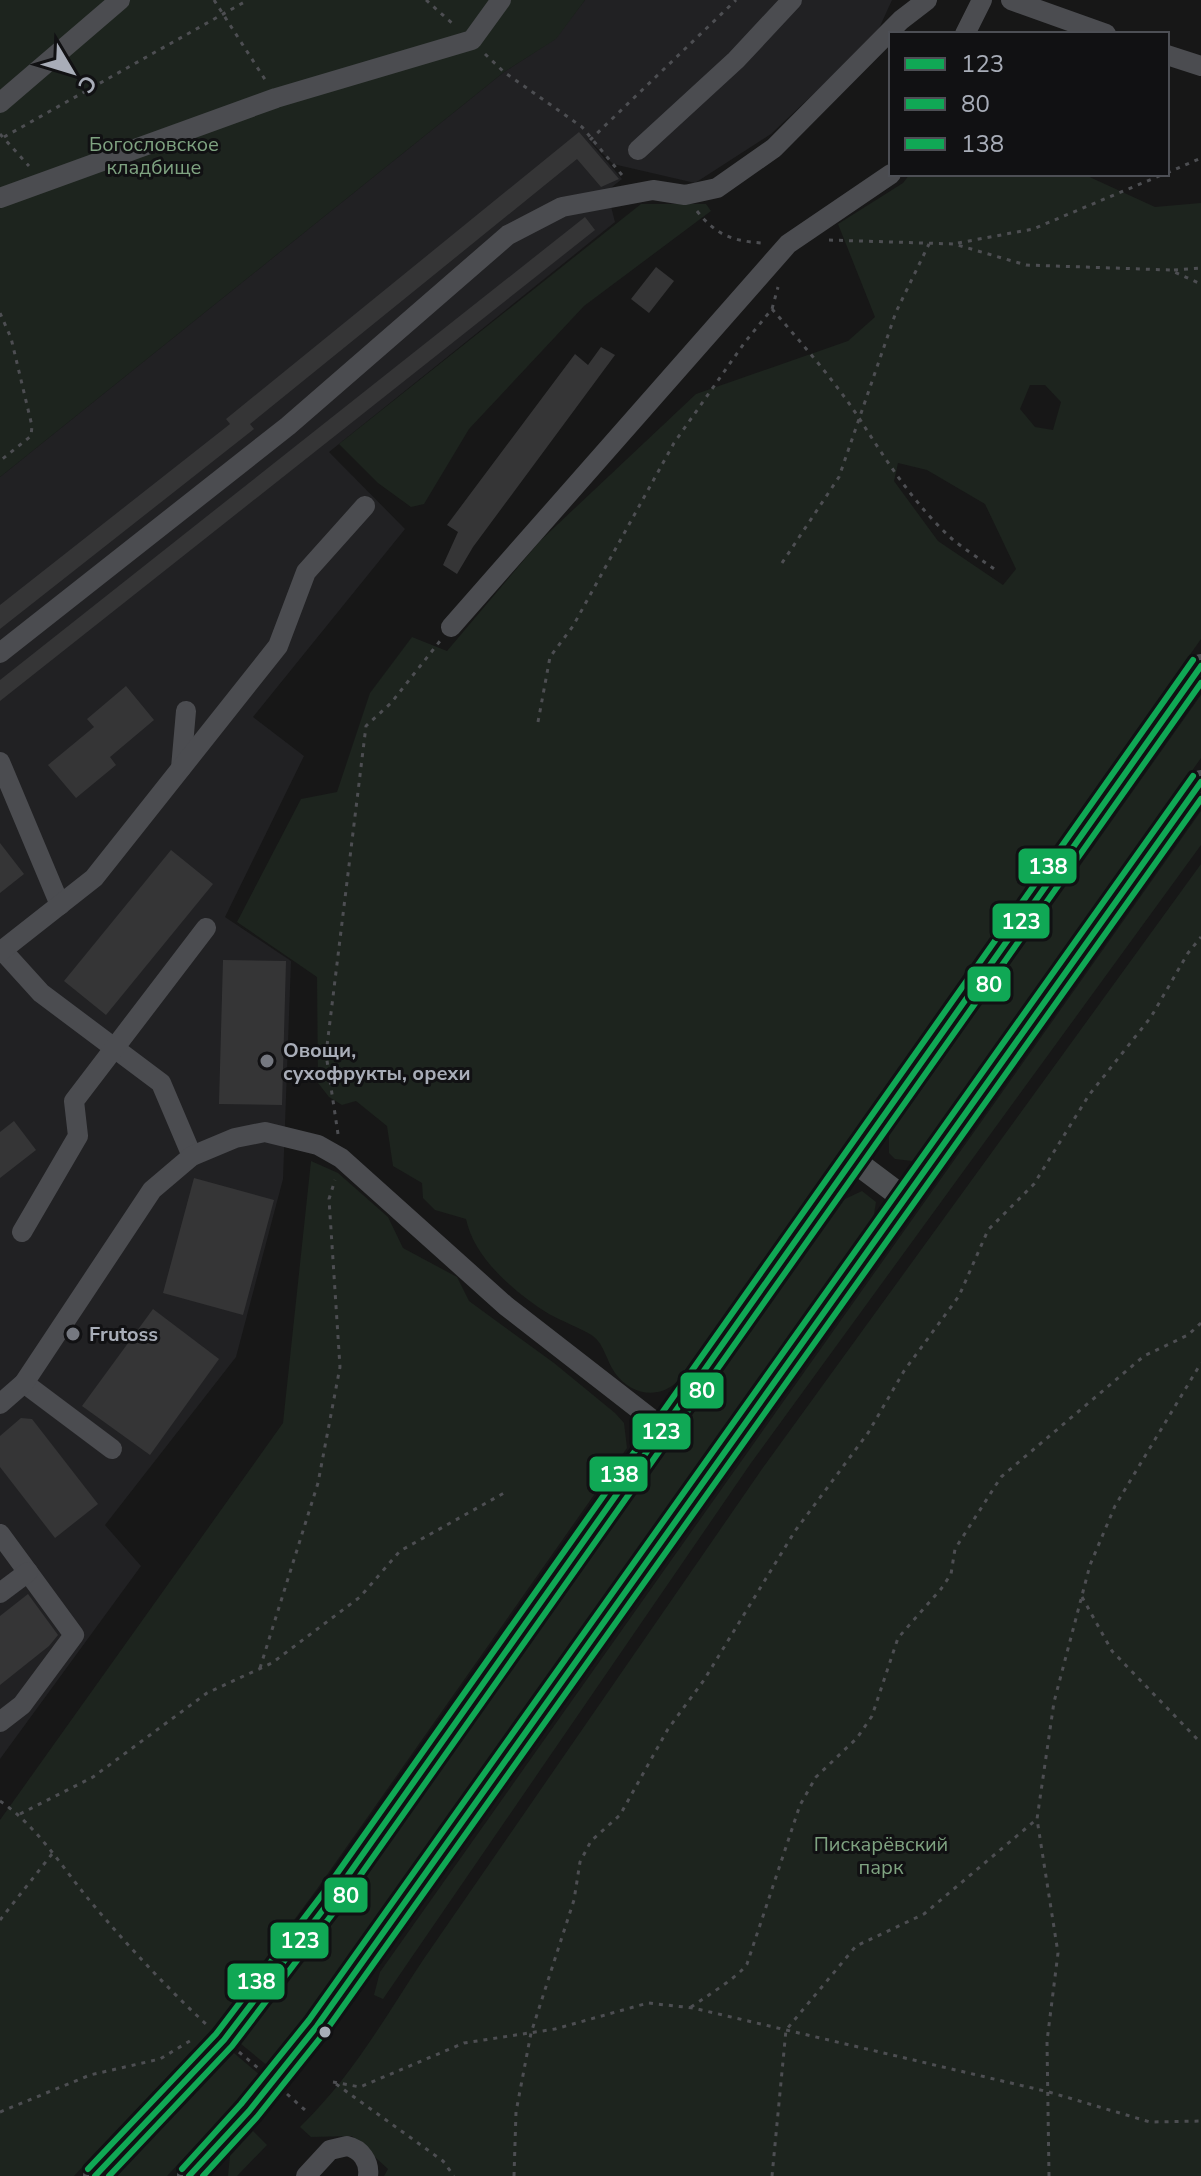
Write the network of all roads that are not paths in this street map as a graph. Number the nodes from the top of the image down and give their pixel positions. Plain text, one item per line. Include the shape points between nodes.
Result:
1 (120, 0) edge
2 (501, 0) edge
3 (792, 0) edge
4 (927, 0) edge
5 (982, 0) edge
6 (1011, 0) edge
7 (889, 32) edge
8 (889, 32) edge
9 (966, 32) edge
10 (1100, 32) edge
11 (1169, 56) edge
12 (1201, 66) edge
13 (0, 103) edge
14 (638, 150) dead end
15 (889, 175) edge
16 (0, 198) edge
17 (365, 506) dead end
18 (451, 627) road end
19 (0, 653) edge
20 (1201, 666) edge
21 (186, 711) dead end
22 (0, 762) edge
23 (181, 768) junction
24 (1201, 782) edge
25 (60, 905) junction
26 (206, 928) dead end
27 (1, 951) edge
28 (115, 1048) junction
29 (192, 1156) junction
30 (853, 1160) junction
31 (905, 1199) junction
32 (22, 1232) dead end
33 (24, 1383) junction
34 (0, 1404) edge
35 (663, 1428) junction
36 (112, 1449) dead end
37 (0, 1534) edge
38 (28, 1572) junction
39 (0, 1593) edge
40 (0, 1722) edge
41 (198, 2173) edge
42 (95, 2176) edge
43 (306, 2176) edge
44 (368, 2176) edge

1 - 13 street
2 - 16 street via 472,40 276,98
3 - 14 street
4 - 7 street
5 - 9 street
6 - 10 street
8 - 19 street via 774,148 717,188 685,195 653,190 562,207 508,235 288,426
11 - 12 street
15 - 18 street via 788,244
17 - 23 street via 306,572 278,646
20 - 30 main road
21 - 23 street
22 - 25 street
23 - 25 street via 94,878
24 - 31 main road
25 - 27 street
26 - 28 street
27 - 28 street via 41,993
28 - 29 street via 161,1083
28 - 32 street via 74,1101 78,1136
29 - 33 street via 152,1190
29 - 35 street via 265,1132 318,1145 341,1158 506,1306
30 - 31 main road
30 - 35 main road
31 - 41 main road via 317,2026
33 - 34 street
33 - 36 street
35 - 42 main road via 332,1898 224,2040
37 - 38 street
38 - 39 street
38 - 40 street via 74,1635 22,1705
43 - 44 street via 330,2150 347,2146 362,2155

